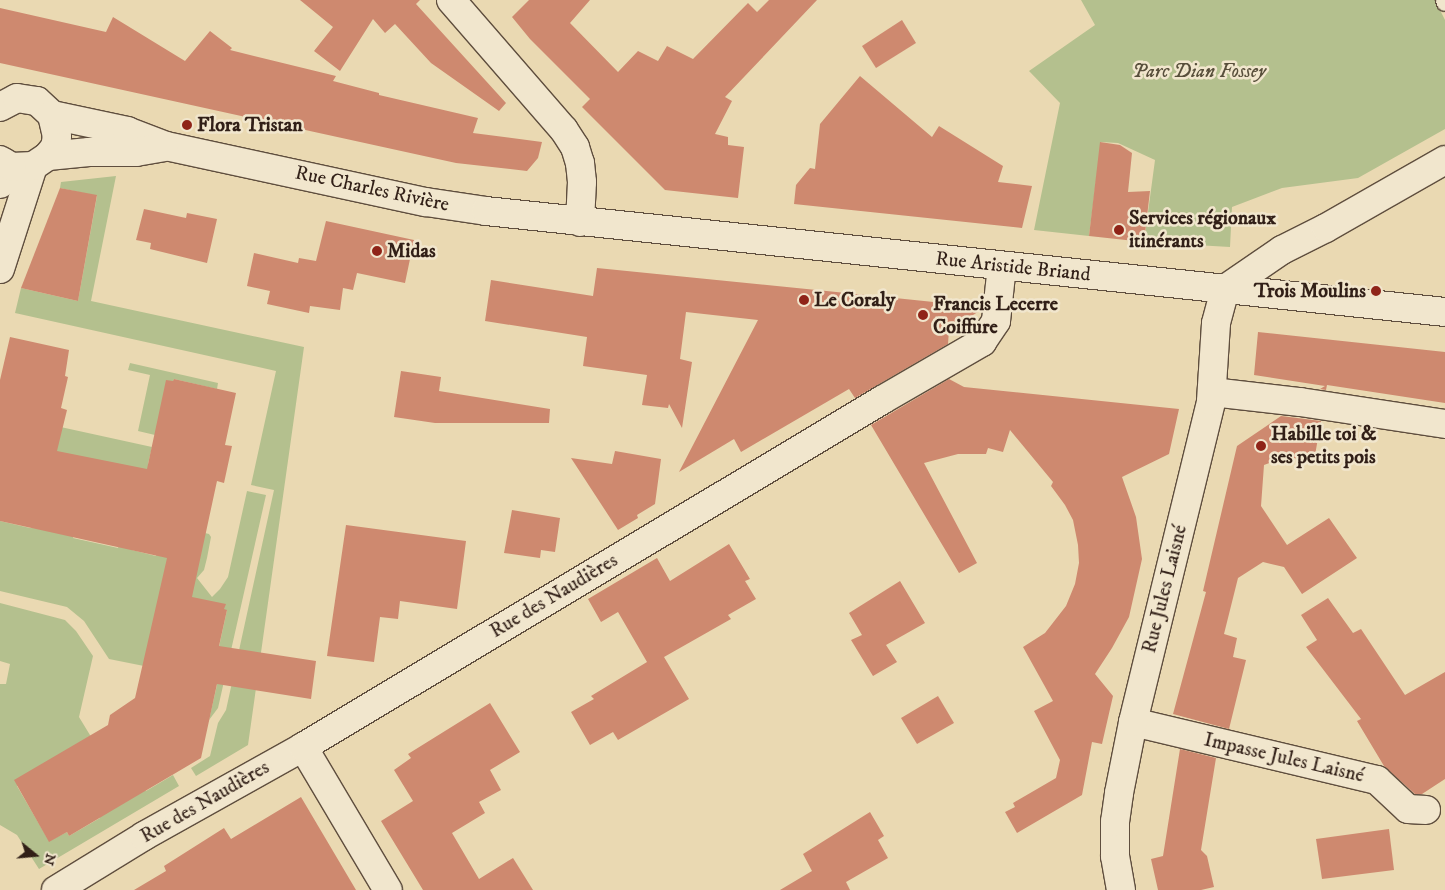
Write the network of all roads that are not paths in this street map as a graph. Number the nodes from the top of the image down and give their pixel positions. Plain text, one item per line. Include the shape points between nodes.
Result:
1 (451, 0) edge
2 (2, 103) edge
3 (52, 115) junction
4 (166, 146) junction
5 (1445, 160) edge
6 (41, 161) junction
7 (1, 169) edge
8 (580, 222) junction
9 (1002, 266) junction
10 (0, 269) edge
11 (1225, 288) junction
12 (1445, 312) edge
13 (1212, 392) junction
14 (1445, 424) edge
15 (1132, 722) junction
16 (303, 747) junction
17 (1426, 810) dead end
18 (56, 890) edge
19 (388, 890) edge
20 (1120, 890) edge

1 - 8 street via 564,130 575,147 582,182
2 - 3 street, Rue Charles Rivière via 27,98 46,106
3 - 4 street, Rue Charles Rivière via 127,131
3 - 6 street via 57,136 54,147
4 - 6 street, Rue Charles Rivière via 136,152 89,152
4 - 8 street, Rue Charles Rivière via 426,202
5 - 11 street via 1282,250
6 - 7 street, Rue Charles Rivière
6 - 10 street
8 - 9 street, Rue Aristide Briand
9 - 11 street, Rue Aristide Briand
9 - 16 street, Rue des Naudières via 996,321 982,342
11 - 12 street, Rue Aristide Briand
11 - 13 street, Rue Jules Laisné via 1216,323
13 - 14 street
13 - 15 street, Rue Jules Laisné
15 - 17 street, Impasse Jules Laisné via 1377,780 1408,809
15 - 20 street, Rue Jules Laisné via 1115,822
16 - 18 street, Rue des Naudières via 144,836
16 - 19 street

